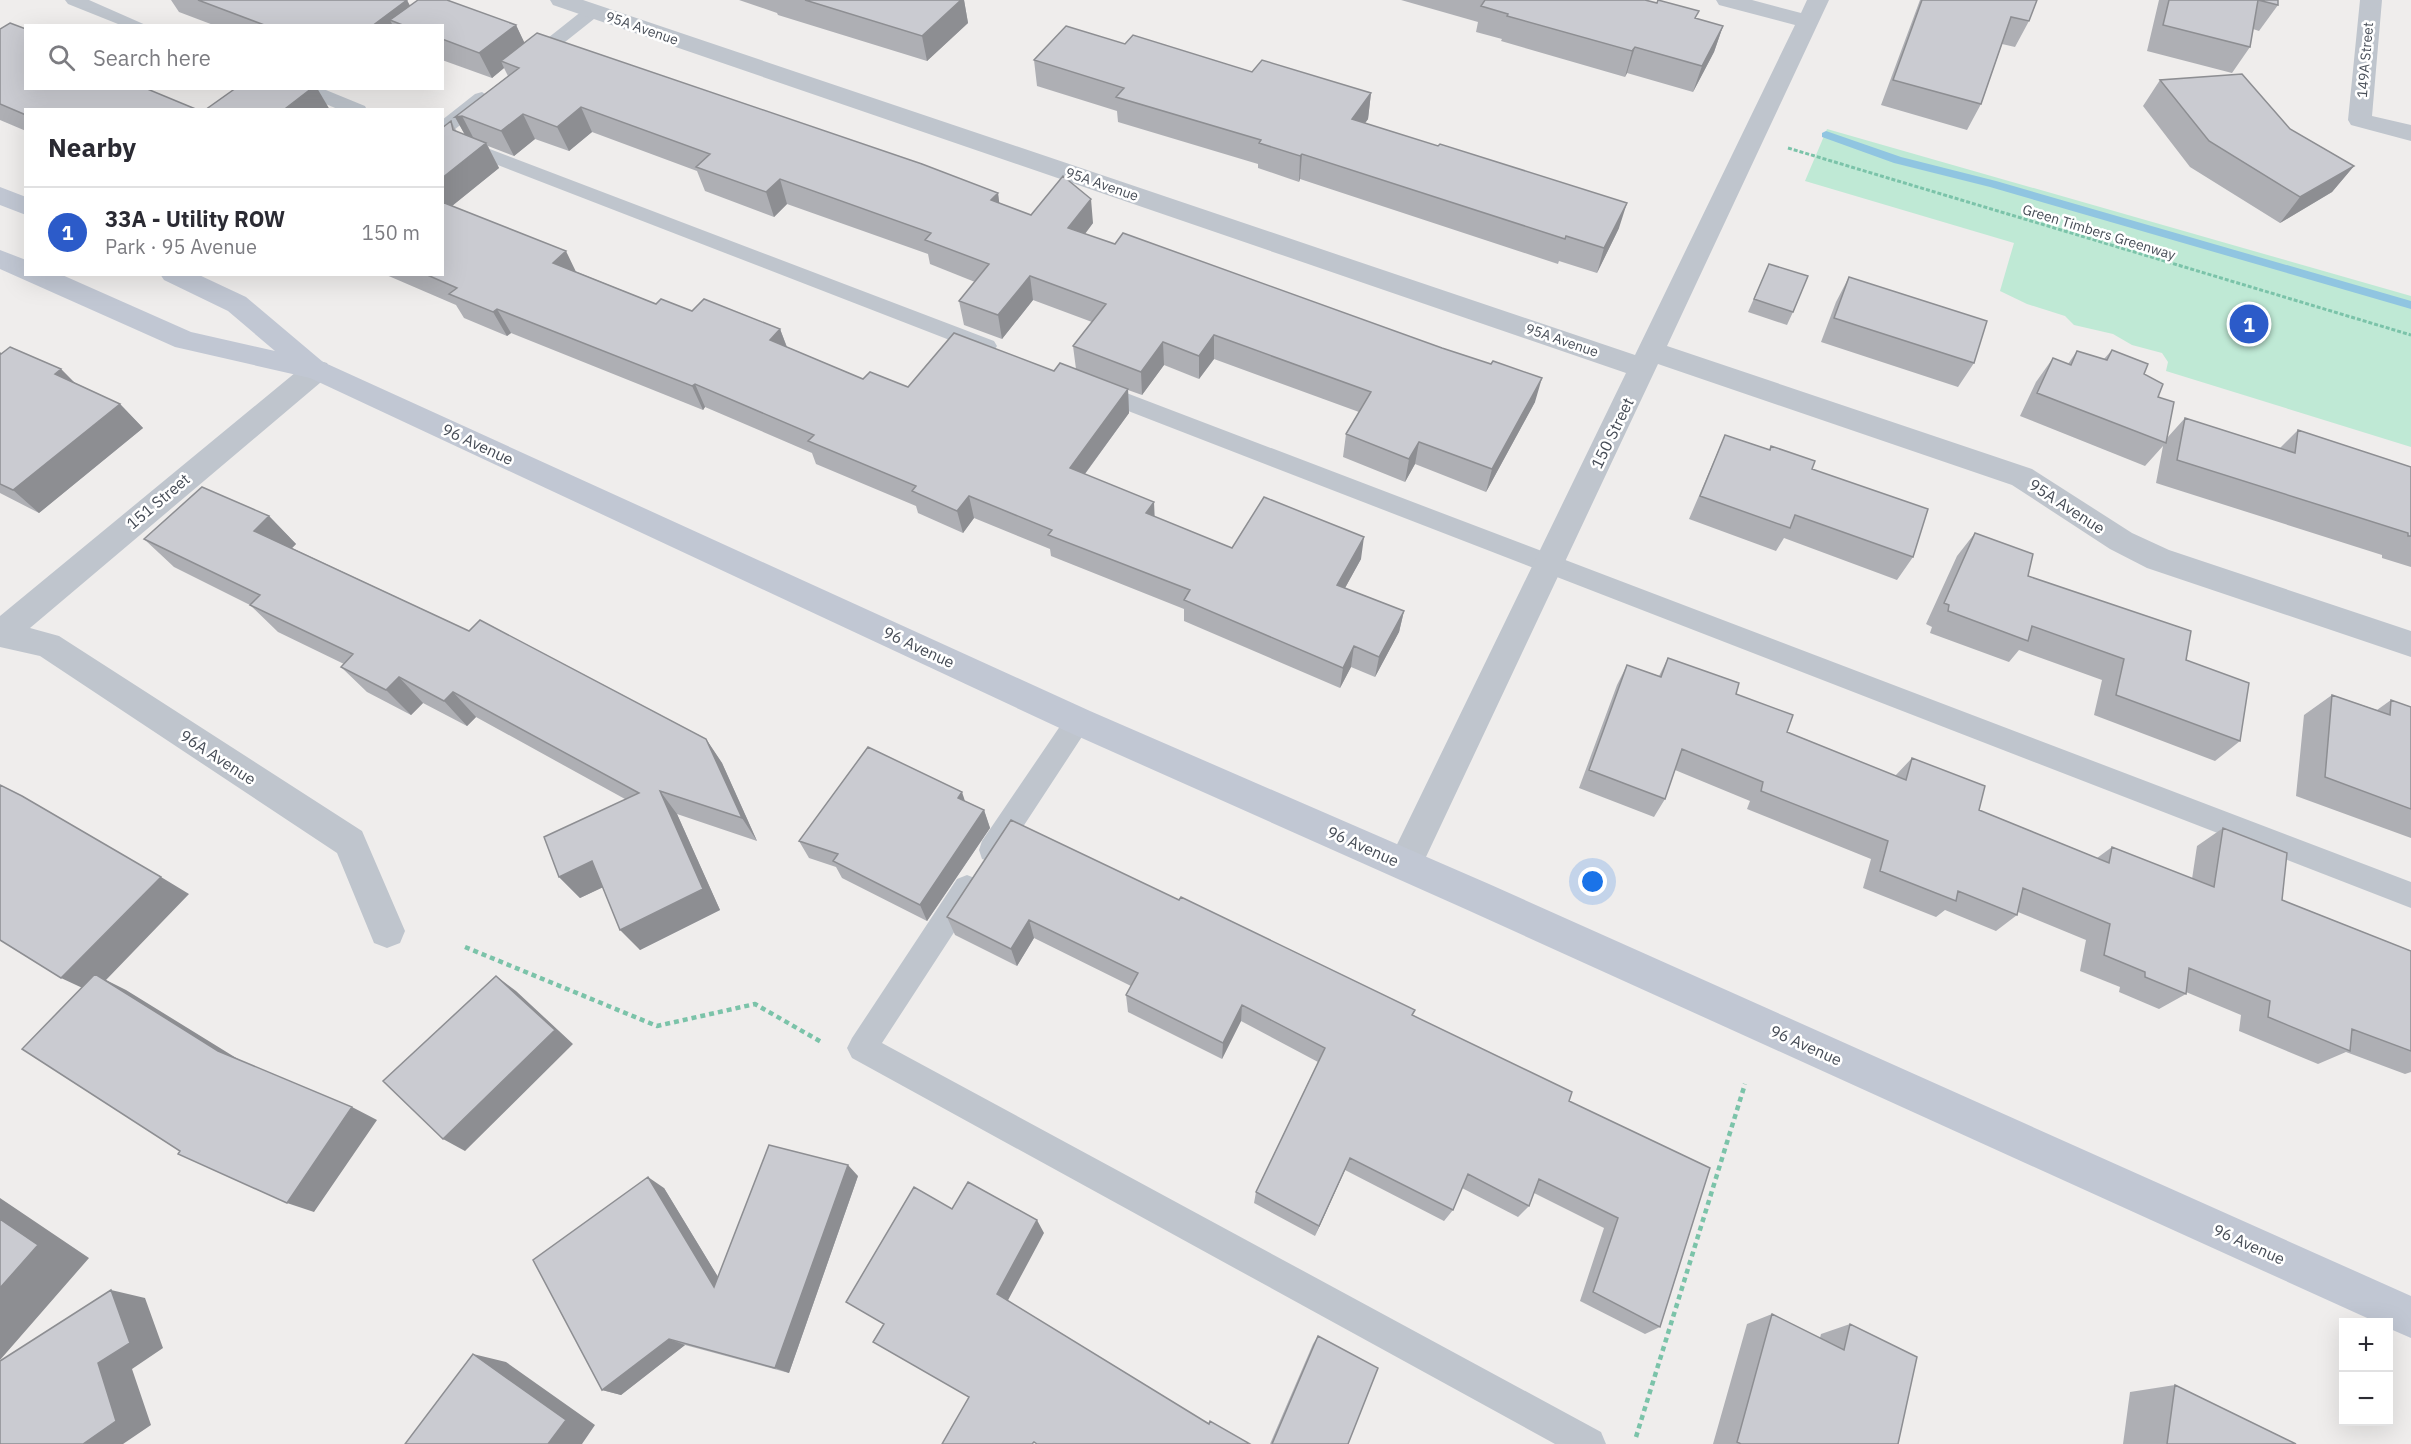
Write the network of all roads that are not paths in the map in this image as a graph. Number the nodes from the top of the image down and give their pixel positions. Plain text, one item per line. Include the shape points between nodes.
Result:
1 (74, 0) edge
2 (561, 0) edge
3 (1727, 0) edge
4 (2371, 0) edge
5 (593, 11) junction
6 (1813, 11) edge
7 (135, 24) edge
8 (518, 70) edge
9 (499, 85) edge
10 (308, 90) edge
11 (353, 108) edge
12 (444, 128) edge
13 (2411, 133) edge
14 (474, 149) edge
15 (0, 195) edge
16 (24, 206) edge
17 (0, 259) edge
18 (24, 269) edge
19 (40, 276) edge
20 (177, 276) edge
21 (1006, 354) edge
22 (1647, 359) junction
23 (317, 370) junction
24 (1073, 380) edge
25 (1549, 564) junction
26 (0, 634) edge
27 (2411, 644) edge
28 (1078, 721) junction
29 (1405, 865) junction
30 (2411, 895) edge
31 (387, 931) dead end
32 (2411, 1317) edge
33 (1589, 1444) edge

1 - 7 lane
2 - 5 street, 95A Avenue
3 - 6 street
4 - 13 street, 149A Street via 2360,120
5 - 8 lane
5 - 22 street, 95A Avenue
6 - 22 street, 150 Street
9 - 12 lane
10 - 11 lane
14 - 21 lane
15 - 16 main road
17 - 18 main road
19 - 23 main road, 96 Avenue via 185,340
20 - 23 main road, 96 Avenue via 237,304
22 - 25 street, 150 Street
22 - 27 street, 95A Avenue via 1988,464 2045,490 2121,541 2158,559
23 - 26 street, 151 Street
23 - 28 main road, 96 Avenue
24 - 25 lane
25 - 29 street, 150 Street
25 - 30 lane
26 - 31 street, 96A Avenue via 48,645 350,842
28 - 29 main road, 96 Avenue
28 - 33 lane via 862,1048
29 - 32 main road, 96 Avenue

